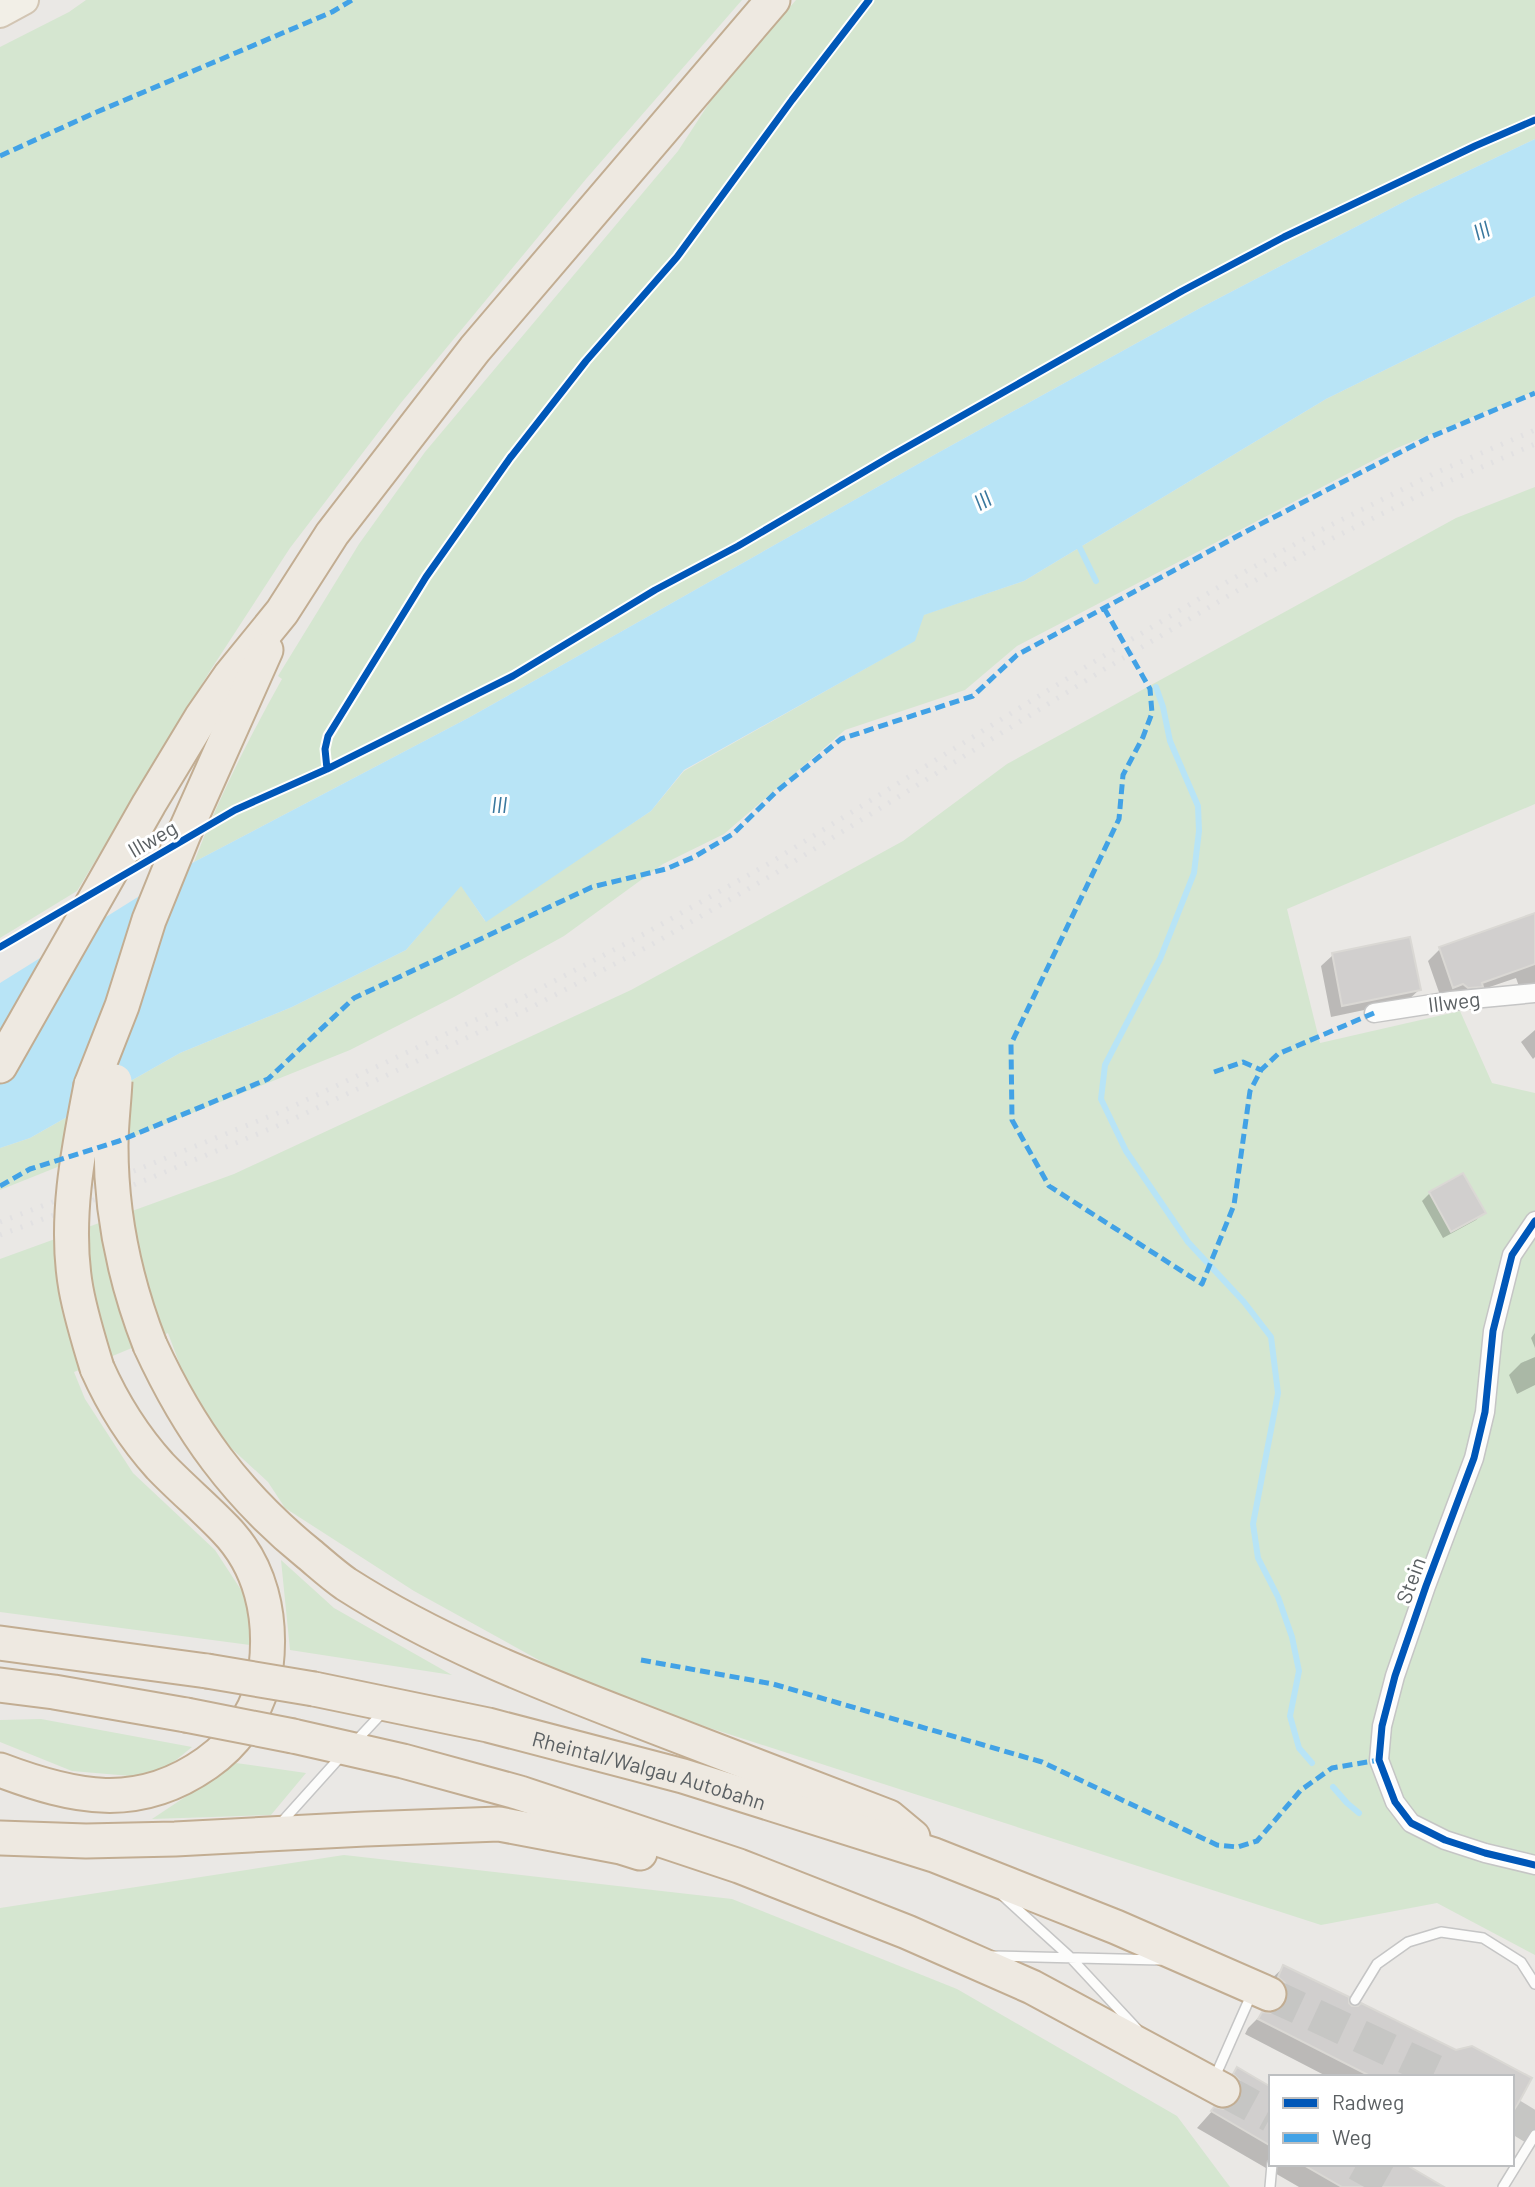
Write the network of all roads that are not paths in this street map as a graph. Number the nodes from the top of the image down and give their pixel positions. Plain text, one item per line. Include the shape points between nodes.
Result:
1 (23, 0) edge
2 (773, 0) edge
3 (0, 13) edge
4 (282, 612) junction
5 (1535, 993) edge
6 (122, 1006) junction
7 (1374, 1013) dead end
8 (0, 1066) edge
9 (1535, 1221) edge
10 (0, 1643) edge
11 (0, 1685) edge
12 (390, 1705) junction
13 (348, 1749) junction
14 (0, 1770) edge
15 (272, 1833) junction
16 (0, 1838) edge
17 (934, 1855) junction
18 (1535, 1865) edge
19 (739, 1866) junction
20 (976, 1871) junction
21 (959, 1955) junction
22 (1070, 1958) junction
23 (1192, 1960) junction
24 (1535, 1984) edge
25 (1262, 1991) joint
26 (1355, 2000) dead end
27 (1164, 2058) junction
28 (1218, 2087) joint
29 (1535, 2135) edge
30 (1272, 2166) edge
31 (1270, 2187) edge
32 (1503, 2187) edge

1 - 3 main road
2 - 4 highway via 475,349 332,534
4 - 6 highway via 183,836 149,920
4 - 8 highway via 223,687 149,804
5 - 7 street, Illweg
6 - 14 highway, bridge via 91,1085 78,1147 72,1211 76,1288 97,1368 114,1402 146,1449 227,1530 250,1563 267,1620 262,1689 250,1718 226,1747 196,1771 163,1787 123,1796 85,1795
6 - 17 highway, bridge via 111,1146 115,1208 130,1286 166,1380 198,1436 238,1488 344,1583 447,1641 545,1685 889,1817
9 - 18 street, Stein via 1512,1255 1493,1331 1486,1412 1474,1458 1395,1676 1379,1760 1395,1802 1411,1823 1446,1840
10 - 12 highway, Rheintal/Walgau Autobahn, bridge via 207,1671
11 - 13 highway, bridge via 186,1715
12 - 13 lane
12 - 17 highway, Rheintal/Walgau Autobahn via 488,1725 683,1776
13 - 15 lane
13 - 19 highway via 520,1793
15 - 16 highway via 98,1841
15 - 19 highway via 499,1824 665,1860
17 - 20 highway, Rheintal/Walgau Autobahn
19 - 21 highway
20 - 22 lane
20 - 23 highway, Rheintal/Walgau Autobahn
21 - 22 lane
21 - 27 highway via 1032,1987
22 - 23 lane
22 - 27 lane
23 - 25 highway, Rheintal/Walgau Autobahn
24 - 26 lane via 1521,1962 1482,1938 1441,1931 1408,1941 1377,1964
25 - 28 lane
27 - 28 highway
29 - 32 lane
30 - 31 lane

